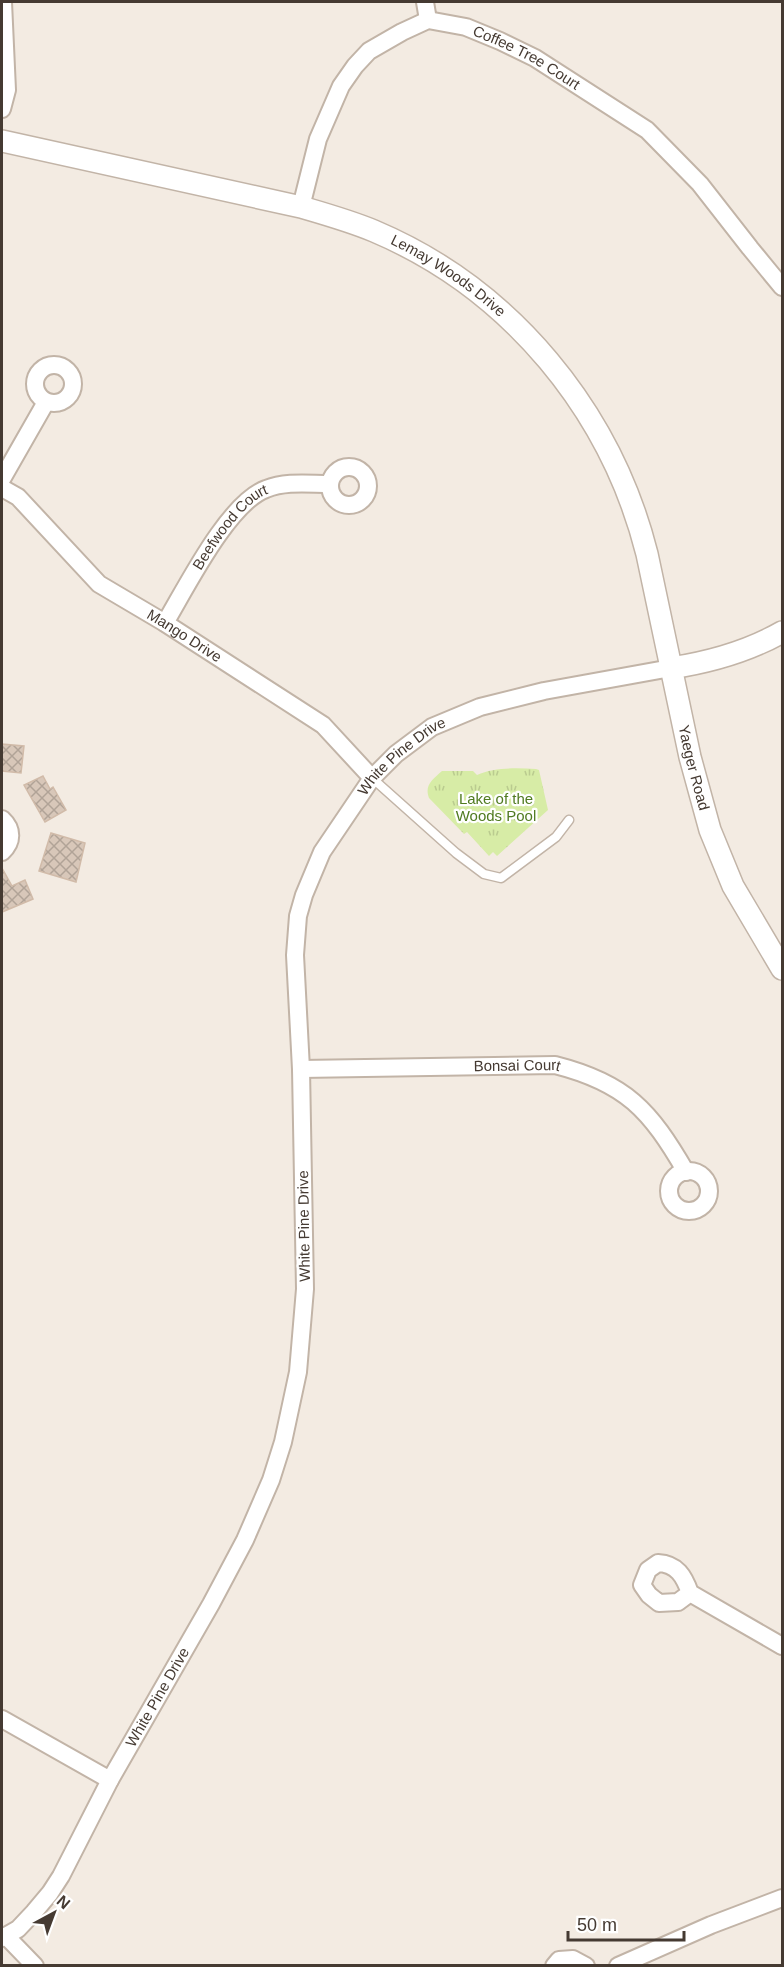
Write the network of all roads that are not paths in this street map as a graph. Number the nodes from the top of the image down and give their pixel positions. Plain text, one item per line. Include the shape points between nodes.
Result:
1 (3, 2) edge
2 (425, 2) edge
3 (428, 20) junction
4 (2, 110) edge
5 (2, 141) edge
6 (300, 207) junction
7 (783, 287) edge
8 (46, 402) dead end
9 (2, 479) edge
10 (330, 484) dead end
11 (2, 488) edge
12 (165, 623) junction
13 (783, 633) edge
14 (671, 668) junction
15 (372, 778) junction
16 (2, 819) edge
17 (569, 820) dead end
18 (2, 852) edge
19 (783, 969) edge
20 (301, 1069) junction
21 (686, 1172) dead end
22 (690, 1593) dead end
23 (783, 1646) edge
24 (2, 1719) edge
25 (111, 1780) junction
26 (783, 1898) edge
27 (4, 1937) edge
28 (35, 1965) edge
29 (554, 1965) edge
30 (586, 1965) edge
31 (618, 1965) edge

1 - 4 street via 7,90
2 - 3 street
3 - 6 street via 369,51 341,86 318,139
3 - 7 street, Coffee Tree Court via 466,27 535,58 647,130 700,184
5 - 6 street, Lemay Woods Drive
6 - 14 street, Lemay Woods Drive via 374,231 444,268 506,316 542,351 603,439 627,489 647,554
8 - 9 street
10 - 12 street, Beefwood Court via 282,484 263,490 244,504 213,542
11 - 12 street, Mango Drive via 18,497 99,584
12 - 15 street, Mango Drive via 323,725
13 - 14 street via 738,653
14 - 15 street, White Pine Drive via 480,707 432,727
14 - 19 street, Yaeger Road via 713,840 733,886
15 - 17 lane via 456,853 484,874 501,878 556,837
15 - 20 street, White Pine Drive via 322,852 298,916
16 - 18 street via 11,834
20 - 21 street, Bonsai Court via 555,1065 574,1070 613,1086 642,1109 664,1134
20 - 25 street, White Pine Drive via 305,1289 298,1372 283,1442 245,1540
22 - 23 street
24 - 25 street
25 - 27 street, White Pine Drive via 50,1893 18,1929
26 - 31 street
27 - 28 street
29 - 30 street via 559,1960 573,1959

